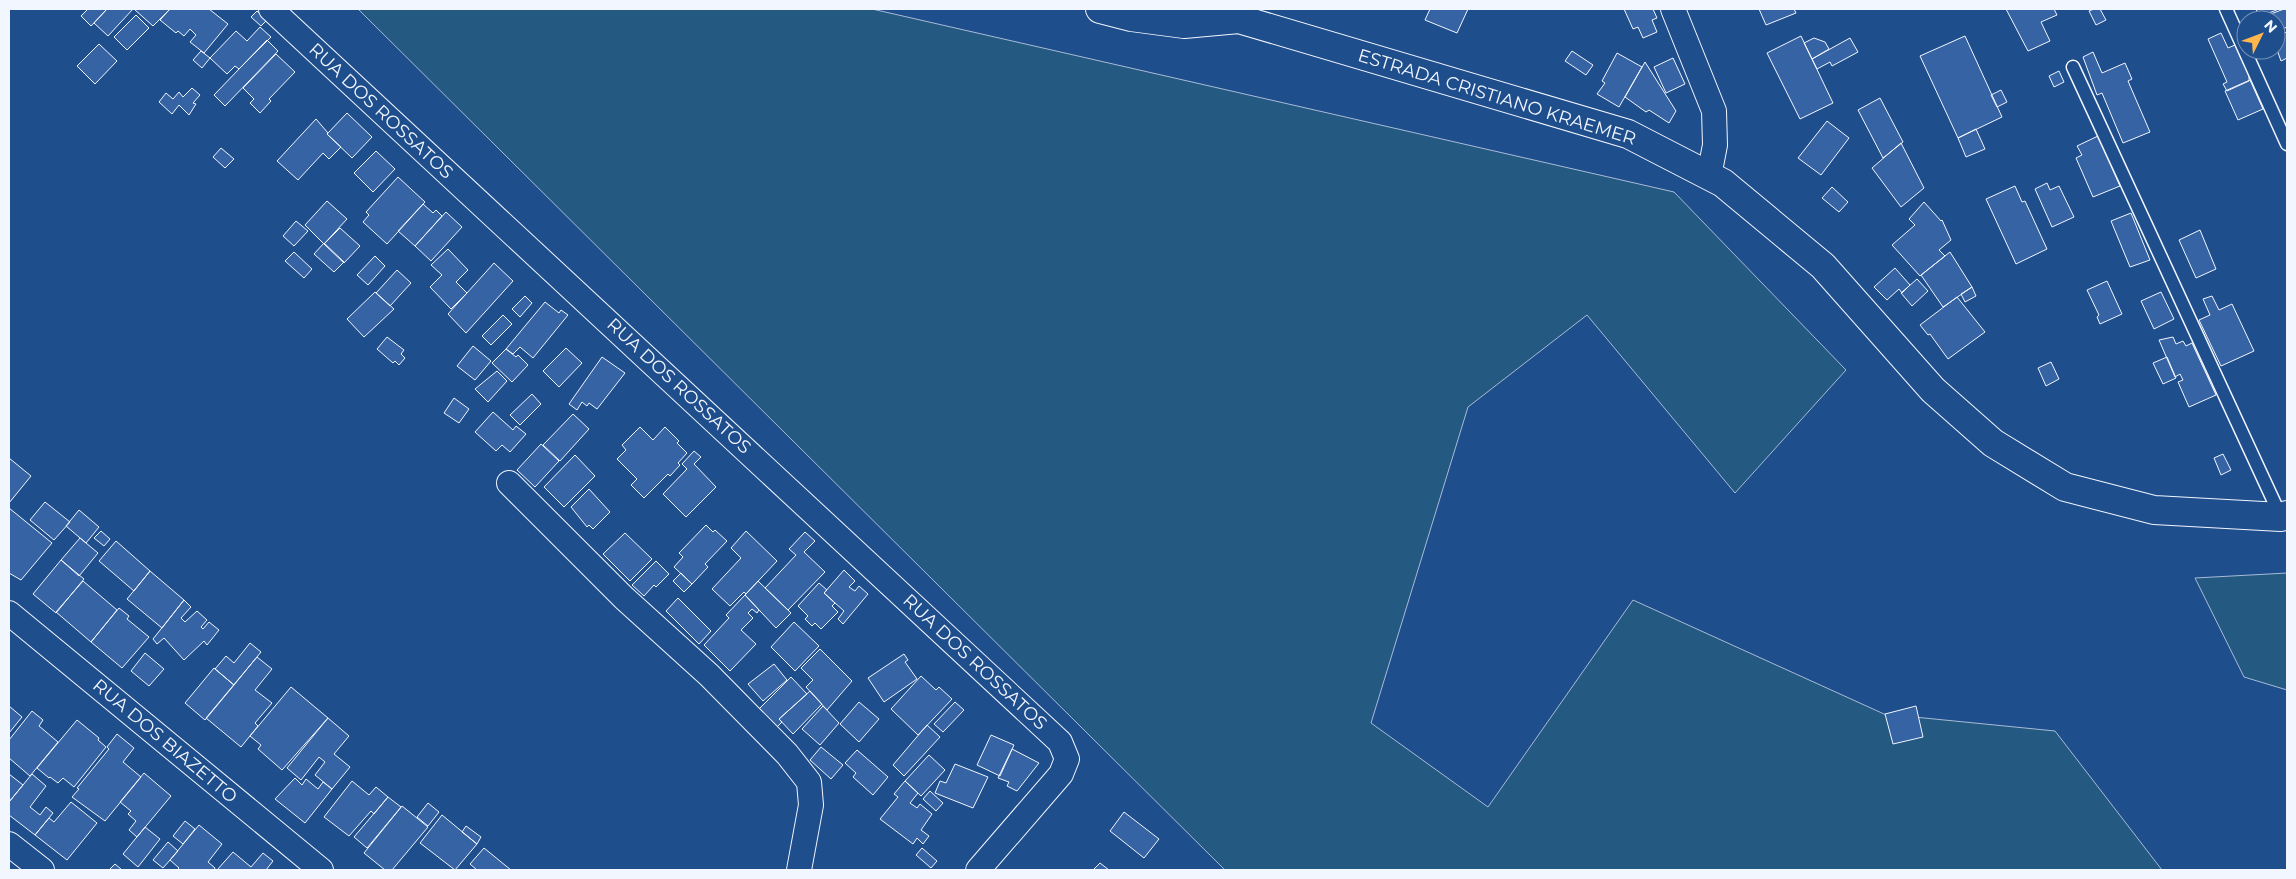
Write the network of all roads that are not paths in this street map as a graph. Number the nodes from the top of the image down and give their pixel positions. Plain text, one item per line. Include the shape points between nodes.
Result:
1 (271, 9) edge
2 (1100, 9) edge
3 (1673, 9) edge
4 (2226, 9) edge
5 (1229, 14) edge
6 (2073, 66) dead end
7 (2287, 144) edge
8 (1709, 176) junction
9 (509, 482) dead end
10 (2284, 516) edge
11 (9, 612) edge
12 (9, 844) edge
13 (42, 870) edge
14 (321, 870) edge
15 (799, 870) edge
16 (978, 870) edge

1 - 16 street, RUA DOS ROSSATOS via 1060,742 1066,759 1061,774
2 - 5 main road, ESTRADA CRISTIANO KRAEMER via 1184,24
3 - 8 street via 1714,111 1715,145
4 - 7 lane
5 - 8 main road, ESTRADA CRISTIANO KRAEMER via 1628,134
6 - 10 lane
8 - 10 main road, ESTRADA CRISTIANO KRAEMER via 1723,183 1823,266 1933,390 1993,443 2065,487 2154,510
9 - 15 street via 624,598 709,675 787,754 809,782 811,806
11 - 14 street, RUA DOS BIAZETTO
12 - 13 street

